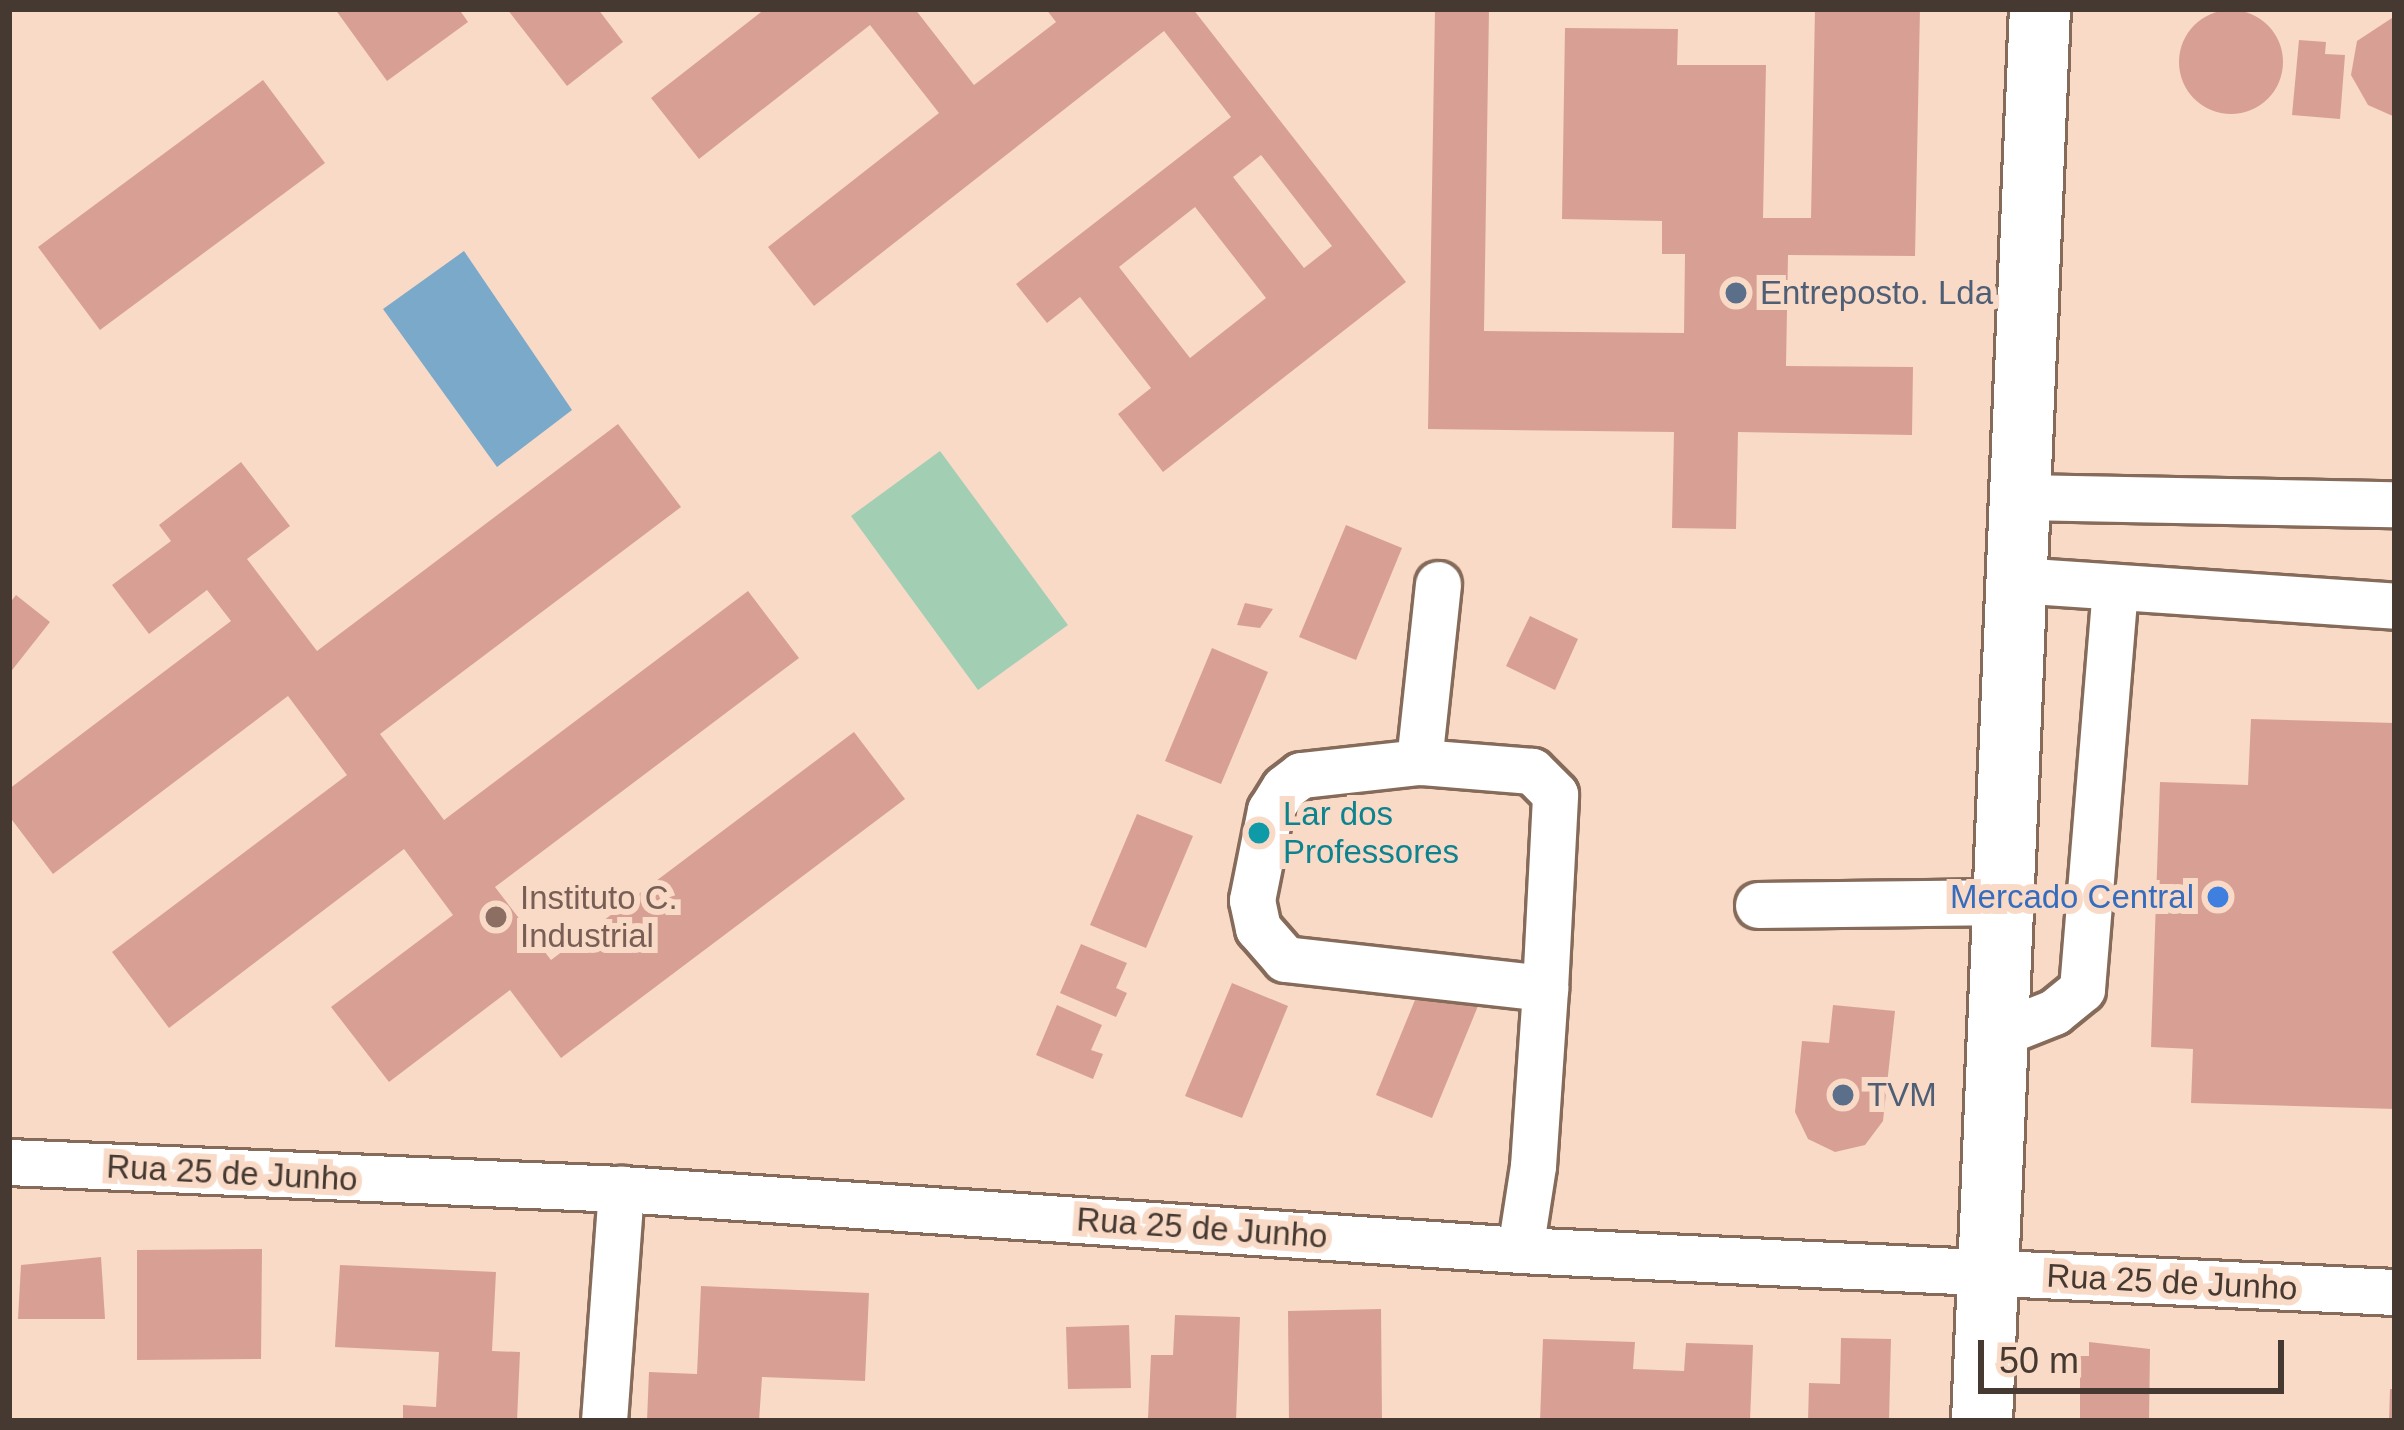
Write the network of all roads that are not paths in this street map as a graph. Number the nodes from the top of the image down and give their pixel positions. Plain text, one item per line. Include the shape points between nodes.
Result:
1 (2040, 9) edge
2 (2019, 496) junction
3 (2395, 504) edge
4 (2017, 580) junction
5 (1438, 584) dead end
6 (2115, 588) junction
7 (2395, 606) edge
8 (1419, 762) junction
9 (2007, 902) junction
10 (1758, 904) dead end
11 (1545, 988) junction
12 (2001, 1033) junction
13 (9, 1162) edge
14 (621, 1189) junction
15 (1520, 1250) junction
16 (1990, 1273) junction
17 (2395, 1292) edge
18 (604, 1421) edge
19 (1982, 1421) edge

1 - 2 main road
2 - 3 street
2 - 4 main road
4 - 6 street
4 - 9 main road
5 - 8 street
6 - 7 street
6 - 12 street via 2081,989 2054,1012
8 - 11 street via 1532,771 1555,794
8 - 11 street via 1301,775 1284,788 1270,810 1252,900 1258,928 1285,959
9 - 10 street
9 - 12 main road
11 - 15 street
12 - 16 main road
13 - 14 street, Rua 25 de Junho
14 - 15 street, Rua 25 de Junho
14 - 18 street
15 - 16 street, Rua 25 de Junho
16 - 17 street, Rua 25 de Junho
16 - 19 main road

